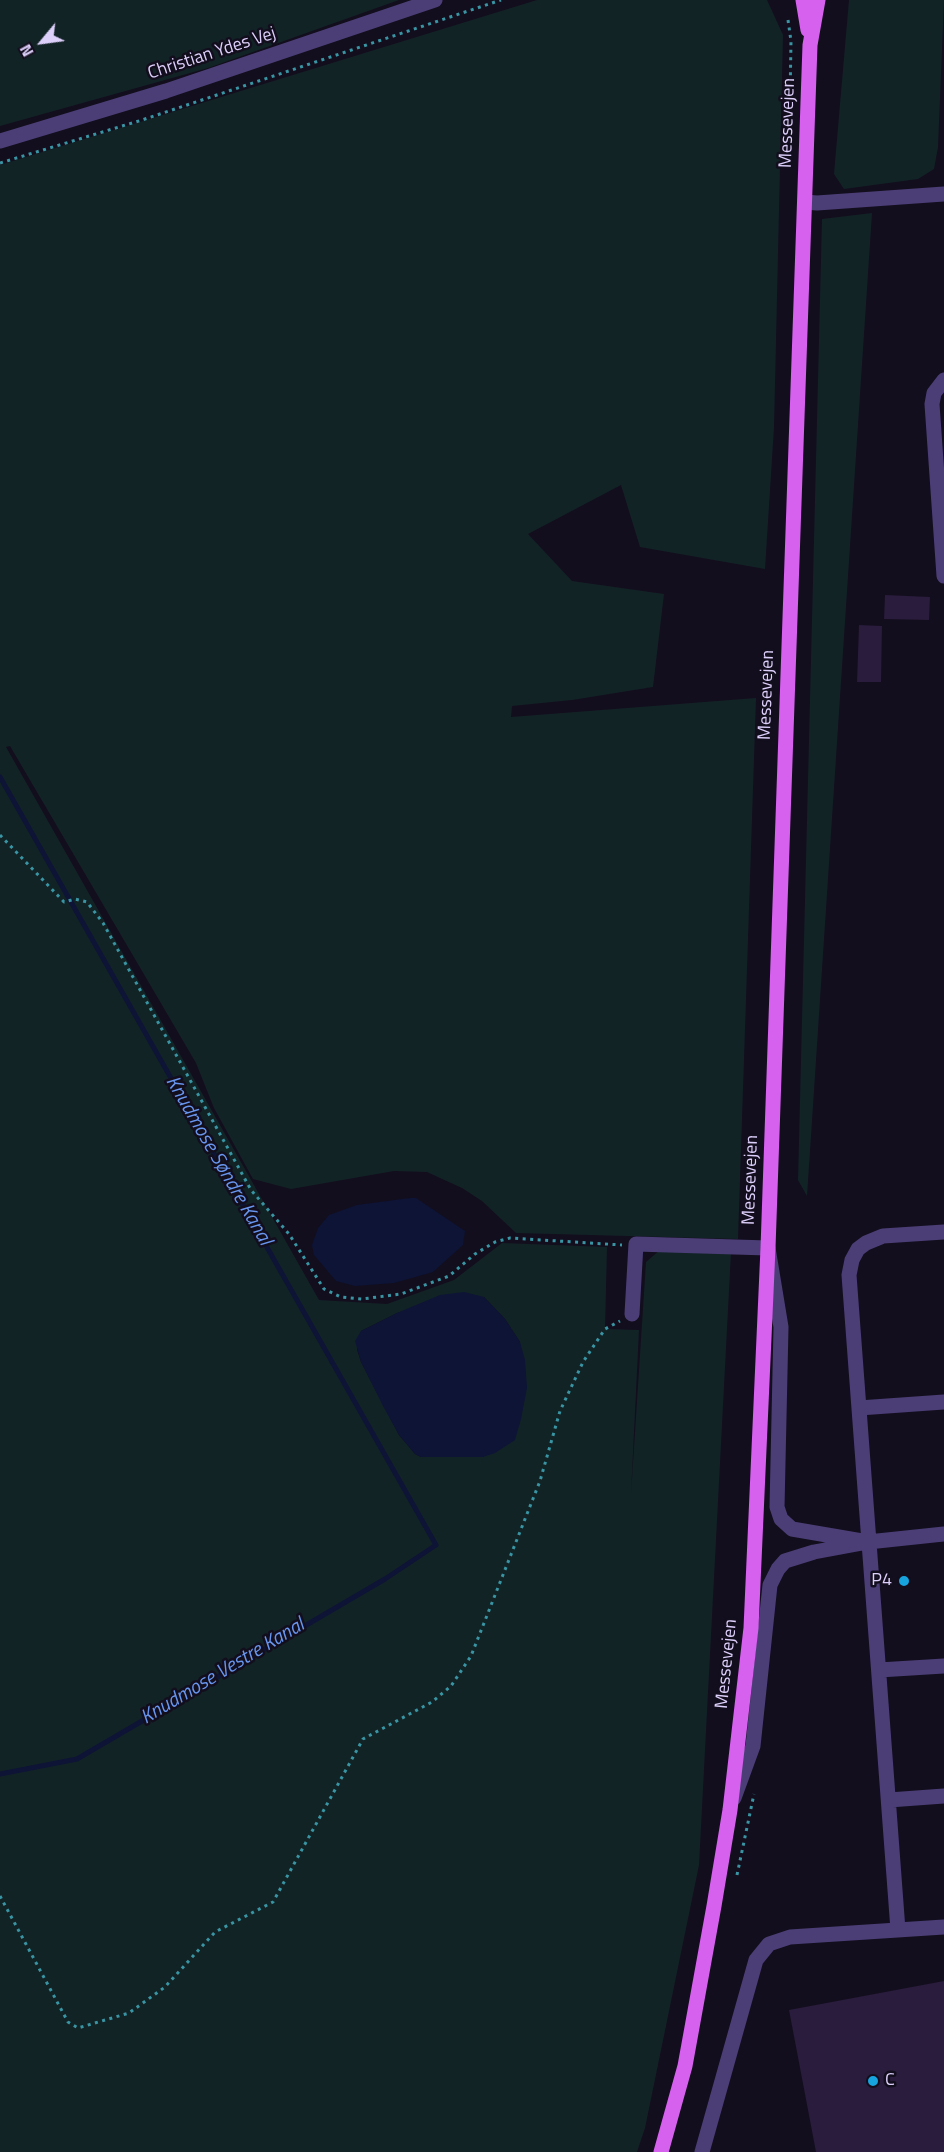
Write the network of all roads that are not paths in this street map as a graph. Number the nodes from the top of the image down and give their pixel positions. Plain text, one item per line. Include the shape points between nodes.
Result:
1 (435, 0) edge
2 (803, 0) edge
3 (818, 0) edge
4 (810, 45) junction
5 (0, 141) edge
6 (944, 194) edge
7 (805, 202) junction
8 (944, 380) edge
9 (944, 576) edge
10 (944, 1232) edge
11 (768, 1248) junction
12 (632, 1314) road end
13 (944, 1402) edge
14 (859, 1408) junction
15 (944, 1534) edge
16 (868, 1542) junction
17 (944, 1666) edge
18 (879, 1670) junction
19 (944, 1796) edge
20 (889, 1800) junction
21 (730, 1810) junction
22 (944, 1928) edge
23 (898, 1930) junction
24 (661, 2152) edge
25 (702, 2152) edge

1 - 5 street, Christian Ydes Vej via 166,91
2 - 4 main road, Messevejen
3 - 4 main road, Messevejen
4 - 7 main road, Messevejen
6 - 7 street
7 - 11 main road, Messevejen
8 - 9 street via 934,393 932,404
10 - 14 street via 883,1236 858,1249 852,1260 849,1275
11 - 12 street via 636,1244
11 - 16 street via 781,1327 777,1507 781,1519 792,1529
11 - 21 main road, Messevejen via 752,1606
13 - 14 street
14 - 16 street
15 - 16 street
16 - 18 street
16 - 21 street via 803,1555 784,1561 778,1569 770,1585 753,1746
17 - 18 street
18 - 20 street
19 - 20 street
20 - 23 street
21 - 24 main road, Messevejen via 685,2066
22 - 23 street
23 - 25 street via 790,1936 761,1951

